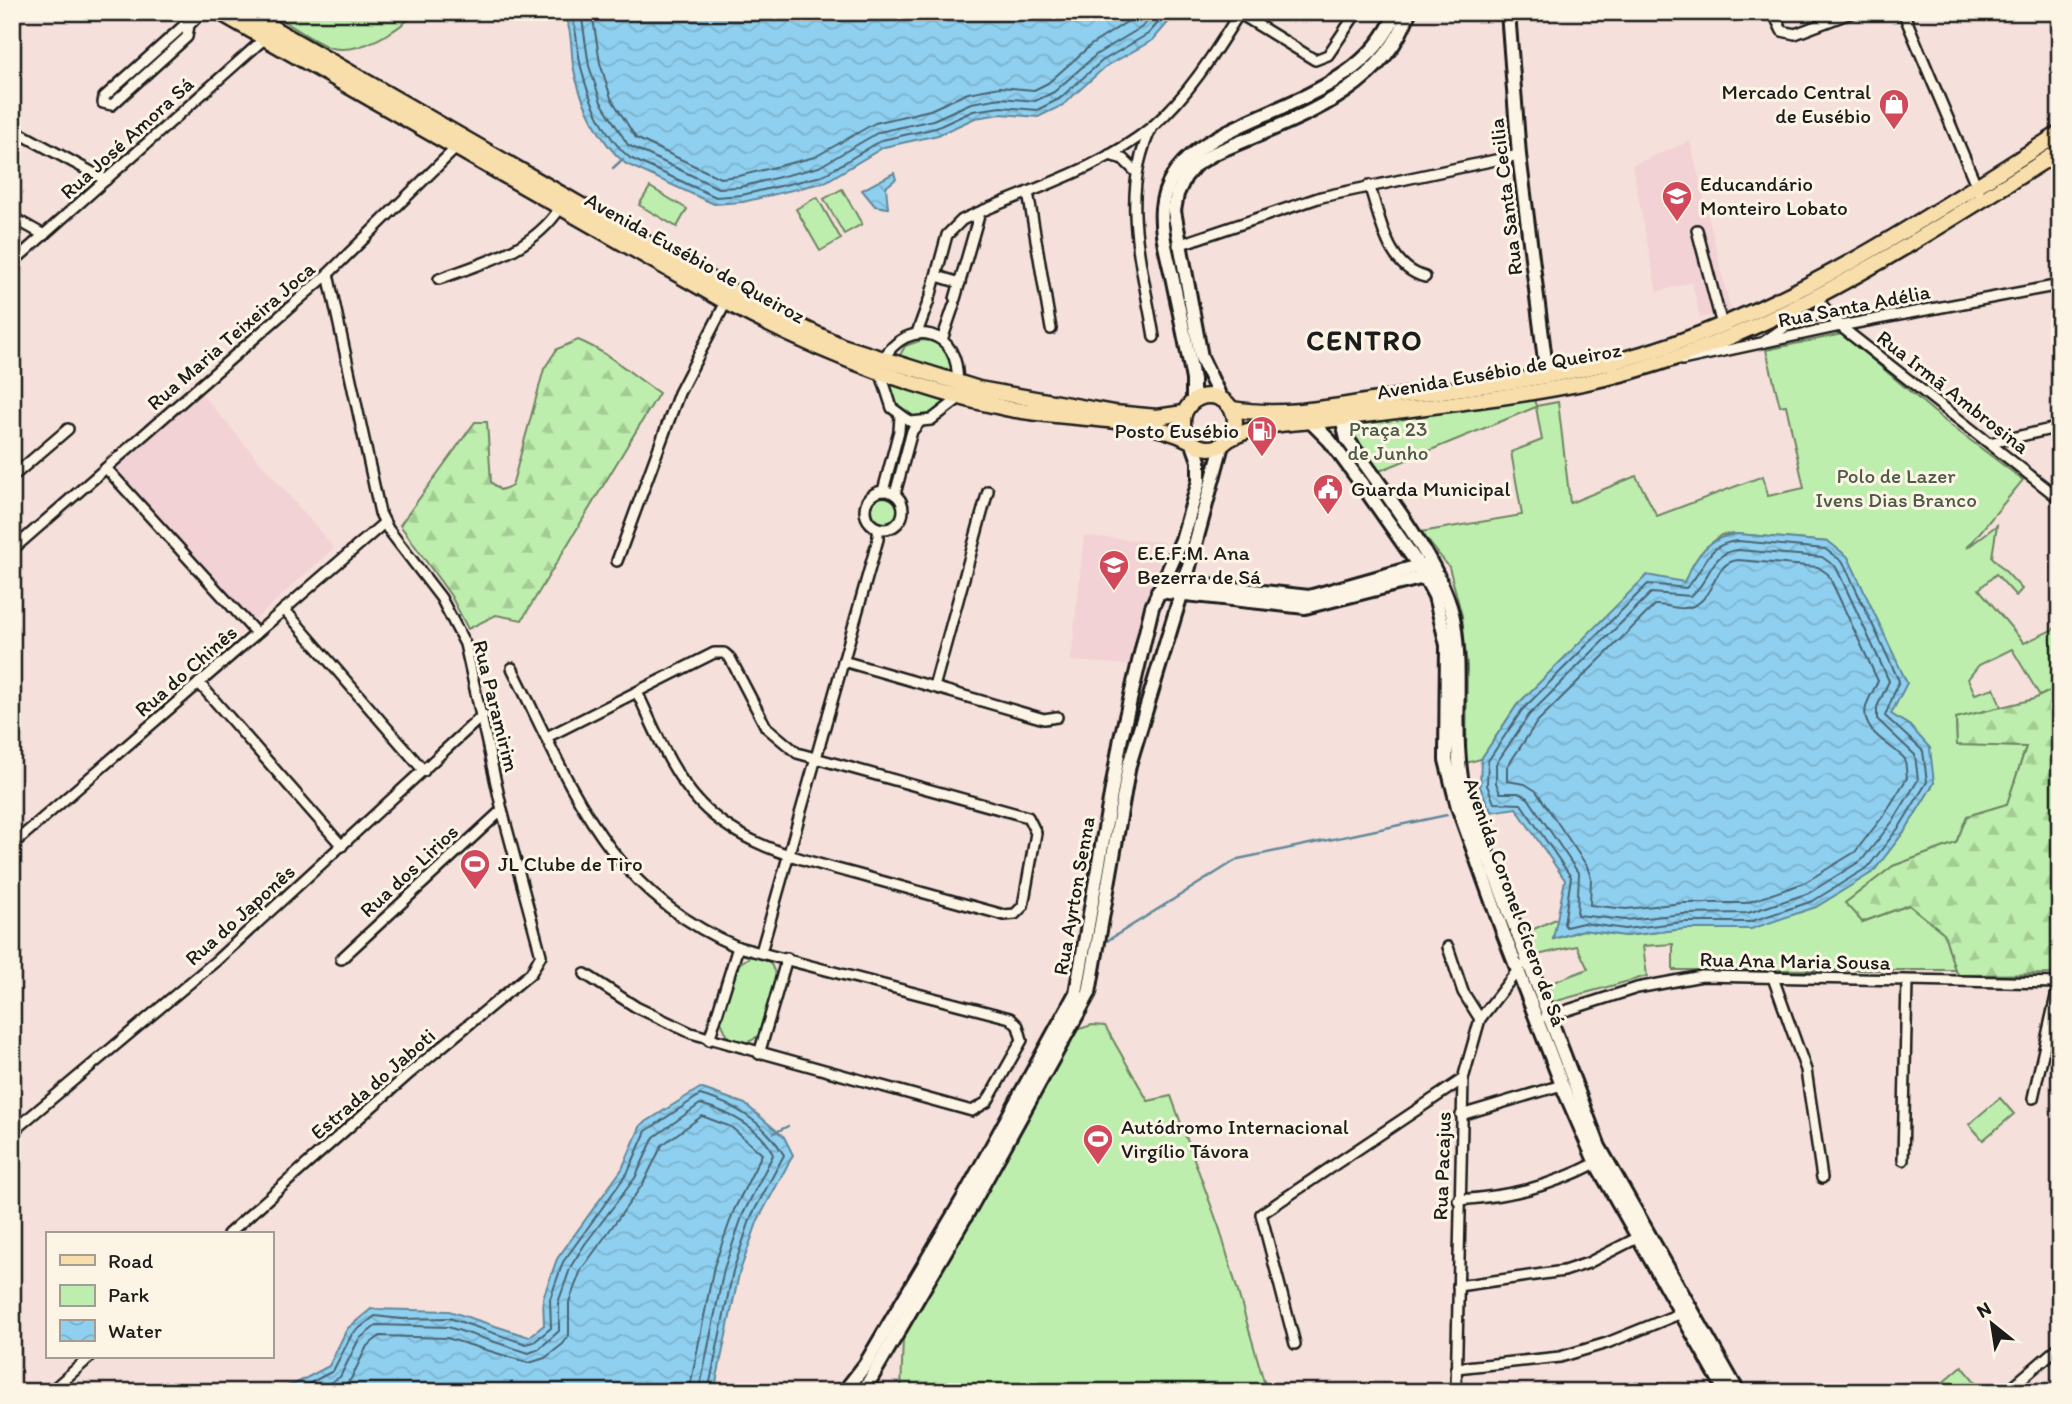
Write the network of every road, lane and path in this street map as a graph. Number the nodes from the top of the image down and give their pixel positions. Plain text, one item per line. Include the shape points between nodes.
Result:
1 (200, 12) edge
2 (219, 12) edge
3 (246, 12) edge
4 (1357, 12) edge
5 (1396, 12) edge
6 (1409, 12) edge
7 (1508, 12) edge
8 (1773, 12) edge
9 (1853, 12) edge
10 (1903, 12) edge
11 (1240, 13) edge
12 (179, 31) junction
13 (187, 37) junction
14 (264, 39) junction
15 (150, 57) junction
16 (159, 64) junction
17 (140, 66) junction
18 (148, 73) junction
19 (1268, 121) junction
20 (1152, 126) junction
21 (12, 129) edge
22 (2060, 134) edge
23 (460, 144) junction
24 (2060, 150) edge
25 (1108, 155) junction
26 (1519, 155) junction
27 (1135, 171) junction
28 (106, 180) junction
29 (1369, 185) junction
30 (1028, 192) junction
31 (1979, 193) junction
32 (561, 208) junction
33 (979, 212) junction
34 (12, 217) edge
35 (962, 220) junction
36 (1697, 230) dead end
37 (974, 231) junction
38 (44, 235) junction
39 (1178, 245) junction
40 (12, 263) edge
41 (328, 274) junction
42 (937, 276) junction
43 (1425, 277) dead end
44 (439, 279) dead end
45 (960, 283) junction
46 (2060, 285) edge
47 (1815, 291) junction
48 (726, 302) junction
49 (1786, 305) junction
50 (1185, 309) junction
51 (1826, 311) junction
52 (1722, 326) junction
53 (1840, 326) junction
54 (1051, 329) dead end
55 (917, 333) junction
56 (1154, 337) dead end
57 (942, 340) junction
58 (1764, 342) junction
59 (1656, 363) junction
60 (882, 367) junction
61 (1547, 376) junction
62 (959, 390) junction
63 (1226, 404) junction
64 (1188, 407) junction
65 (900, 416) junction
66 (1342, 418) junction
67 (1311, 422) junction
68 (919, 423) junction
69 (2060, 427) edge
70 (68, 429) dead end
71 (1191, 442) junction
72 (1226, 442) junction
73 (1990, 443) junction
74 (895, 445) junction
75 (908, 448) junction
76 (106, 468) junction
77 (12, 477) edge
78 (883, 491) junction
79 (988, 491) dead end
80 (895, 494) junction
81 (2060, 499) edge
82 (384, 523) junction
83 (878, 528) junction
84 (12, 551) edge
85 (617, 562) dead end
86 (1427, 570) junction
87 (1160, 586) junction
88 (1183, 590) junction
89 (284, 609) junction
90 (256, 633) junction
91 (843, 662) junction
92 (512, 668) dead end
93 (199, 683) junction
94 (934, 687) junction
95 (637, 692) junction
96 (483, 715) junction
97 (1058, 717) dead end
98 (547, 737) junction
99 (816, 758) junction
100 (424, 771) junction
101 (502, 810) junction
102 (12, 845) edge
103 (342, 846) junction
104 (789, 855) junction
105 (738, 947) junction
106 (1448, 947) dead end
107 (761, 952) junction
108 (787, 958) junction
109 (341, 959) dead end
110 (540, 960) joint
111 (1521, 965) junction
112 (585, 974) dead end
113 (1772, 975) junction
114 (1907, 981) junction
115 (2059, 983) edge
116 (1083, 993) junction
117 (1542, 1018) junction
118 (1480, 1019) junction
119 (709, 1040) junction
120 (759, 1054) junction
121 (1463, 1079) junction
122 (1562, 1085) junction
123 (2034, 1098) dead end
124 (1461, 1115) junction
125 (12, 1132) edge
126 (1903, 1160) dead end
127 (1596, 1163) junction
128 (1822, 1178) dead end
129 (1458, 1200) junction
130 (230, 1232) edge
131 (1637, 1238) junction
132 (1458, 1286) junction
133 (1679, 1314) junction
134 (1296, 1344) dead end
135 (2060, 1346) edge
136 (89, 1358) edge
137 (1457, 1368) junction
138 (50, 1392) edge
139 (844, 1392) edge
140 (863, 1392) edge
141 (1456, 1392) edge
142 (1726, 1392) edge
143 (1738, 1392) edge
144 (2006, 1392) edge

1 - 12 street
1 - 13 street via 189,25
2 - 14 main road, Avenida Eusébio de Queiroz
3 - 23 main road, Avenida Eusébio de Queiroz
4 - 11 street via 1328,55 1315,60
5 - 19 street via 1380,41 1355,67
6 - 19 street via 1393,46 1362,81 1338,98
7 - 26 street, Rua Santa Cecilia
8 - 9 street via 1783,31 1795,34
10 - 31 street
11 - 20 street via 1188,89
12 - 13 street
12 - 15 street
13 - 16 street
14 - 23 main road, Avenida Eusébio de Queiroz
14 - 28 street, Rua José Amora Sá
15 - 16 street
15 - 17 street
16 - 18 street
17 - 18 street
17 - 18 street via 104,97 103,103 111,105
19 - 39 street via 1195,165 1185,177 1174,211
19 - 50 street via 1197,149 1174,171 1168,184 1161,226
20 - 25 street
20 - 27 street
21 - 28 street
22 - 31 main road, Avenida Eusébio de Queiroz
23 - 32 main road, Avenida Eusébio de Queiroz
23 - 41 street, Rua Maria Teixeira Joca
23 - 60 main road, Avenida Eusébio de Queiroz
24 - 31 main road, Avenida Eusébio de Queiroz
25 - 27 street via 1123,159
25 - 30 street
26 - 29 street
26 - 61 street, Rua Santa Cecilia
27 - 56 street via 1135,214
28 - 38 street, Rua José Amora Sá
29 - 39 street
29 - 43 street via 1394,257 1411,274
30 - 33 street
30 - 54 street
31 - 47 main road, Avenida Eusébio de Queiroz
32 - 44 street via 542,231 513,251
32 - 48 main road, Avenida Eusébio de Queiroz
33 - 35 street
33 - 37 street
34 - 38 street
35 - 37 street
35 - 42 street via 947,235
36 - 52 street
37 - 45 street
38 - 40 street, Rua José Amora Sá
39 - 50 street
41 - 76 street, Rua Maria Teixeira Joca
41 - 82 street, Rua Paramirim
42 - 45 street
42 - 55 street
45 - 57 street
46 - 53 street, Rua Santa Adélia
47 - 49 main road, Avenida Eusébio de Queiroz
47 - 51 street, Rua Irmã Ambrosina
48 - 60 main road, Avenida Eusébio de Queiroz via 808,343
48 - 85 street via 679,393
49 - 52 main road, Avenida Eusébio de Queiroz
49 - 59 main road, Avenida Eusébio de Queiroz via 1718,343
50 - 63 street via 1204,368
50 - 64 street via 1193,380
51 - 53 street, Rua Irmã Ambrosina
51 - 58 street via 1786,327
52 - 61 main road, Avenida Eusébio de Queiroz via 1623,359
53 - 58 street, Rua Santa Adélia
53 - 73 street, Rua Irmã Ambrosina
55 - 57 street
55 - 60 street via 890,347
57 - 62 street via 953,352
58 - 59 street, Rua Santa Adélia
59 - 66 main road, Avenida Eusébio de Queiroz via 1558,387
60 - 62 main road, Avenida Eusébio de Queiroz
60 - 65 street via 885,393
61 - 63 main road, Avenida Eusébio de Queiroz via 1283,412
62 - 64 main road, Avenida Eusébio de Queiroz via 1157,417
62 - 68 street via 931,420
62 - 71 main road, Avenida Eusébio de Queiroz via 1053,417 1163,429
63 - 64 main road via 1206,396
63 - 72 main road via 1235,424
64 - 71 main road via 1182,427
65 - 68 street
65 - 74 street
66 - 67 main road, Avenida Eusébio de Queiroz
66 - 86 street, Avenida Coronel Cícero de Sá via 1347,439
67 - 72 main road, Avenida Eusébio de Queiroz via 1256,427
67 - 86 street, Avenida Coronel Cícero de Sá
68 - 75 street
69 - 73 street
70 - 77 street
71 - 72 main road via 1207,449
71 - 87 street, Rua Ayrton Senna via 1199,461 1199,481 1182,540
72 - 88 street, Rua Ayrton Senna
73 - 81 street, Rua Irmã Ambrosina
74 - 75 street
74 - 78 street
75 - 80 street
76 - 84 street, Rua Maria Teixeira Joca
76 - 90 street
78 - 80 street
78 - 83 street via 872,496 866,507 868,520
79 - 94 street
80 - 83 street via 902,504 902,516 895,525
82 - 89 street, Rua do Chinês
82 - 96 street, Rua Paramirim via 450,613 469,656
83 - 91 street
86 - 88 street via 1309,597
86 - 111 street, Avenida Coronel Cícero de Sá via 1446,592 1455,625 1458,770
87 - 88 street
87 - 116 street, Rua Ayrton Senna via 1121,738 1082,970
88 - 116 street, Rua Ayrton Senna via 1129,765
89 - 90 street, Rua do Chinês
89 - 100 street
90 - 93 street, Rua do Chinês
91 - 94 street
91 - 99 street
92 - 98 street
93 - 102 street, Rua do Chinês
93 - 103 street
94 - 97 street via 1044,719
95 - 98 street
95 - 99 street via 714,653 724,653 773,735 797,753
95 - 104 street via 672,764 700,803 735,831
96 - 100 street, Rua do Japonês
96 - 101 street, Rua Paramirim
98 - 105 street via 595,829 628,873 686,921
99 - 104 street
99 - 104 street via 1028,817 1036,833 1025,902 1015,914 1004,915
100 - 103 street, Rua do Japonês
101 - 109 street, Rua dos Lirios
101 - 110 street, Rua Paramirim via 541,947
103 - 125 street, Rua do Japonês via 218,960
104 - 107 street
105 - 107 street
105 - 119 street
106 - 118 street via 1463,992
107 - 108 street
108 - 120 street
108 - 120 street via 1010,1018 1022,1040 987,1102 972,1111
110 - 130 street, Estrada do Jaboti via 531,973
111 - 117 street, Avenida Coronel Cícero de Sá
111 - 118 street, Rua Pacajus
112 - 119 street via 645,1012
113 - 114 street, Rua Ana Maria Sousa
113 - 117 street, Rua Ana Maria Sousa via 1678,979
113 - 128 street via 1806,1070
114 - 115 street, Rua Ana Maria Sousa
114 - 126 street
115 - 123 street
116 - 139 street, Rua Ayrton Senna via 867,1362
116 - 140 street, Rua Ayrton Senna via 972,1205
117 - 122 street, Avenida Coronel Cícero de Sá
117 - 143 street, Avenida Coronel Cícero de Sá via 1619,1187
118 - 121 street, Rua Pacajus
119 - 120 street
121 - 124 street, Rua Pacajus
121 - 134 street via 1261,1214
122 - 124 street
122 - 127 street, Avenida Coronel Cícero de Sá
124 - 129 street, Rua Pacajus
127 - 129 street via 1546,1186
127 - 131 street, Avenida Coronel Cícero de Sá
129 - 132 street, Rua Pacajus
131 - 132 street via 1564,1271
131 - 133 street, Avenida Coronel Cícero de Sá
132 - 137 street, Rua Pacajus
133 - 137 street via 1560,1357
133 - 142 street, Avenida Coronel Cícero de Sá
135 - 144 street
136 - 138 street
137 - 141 street, Rua Pacajus

